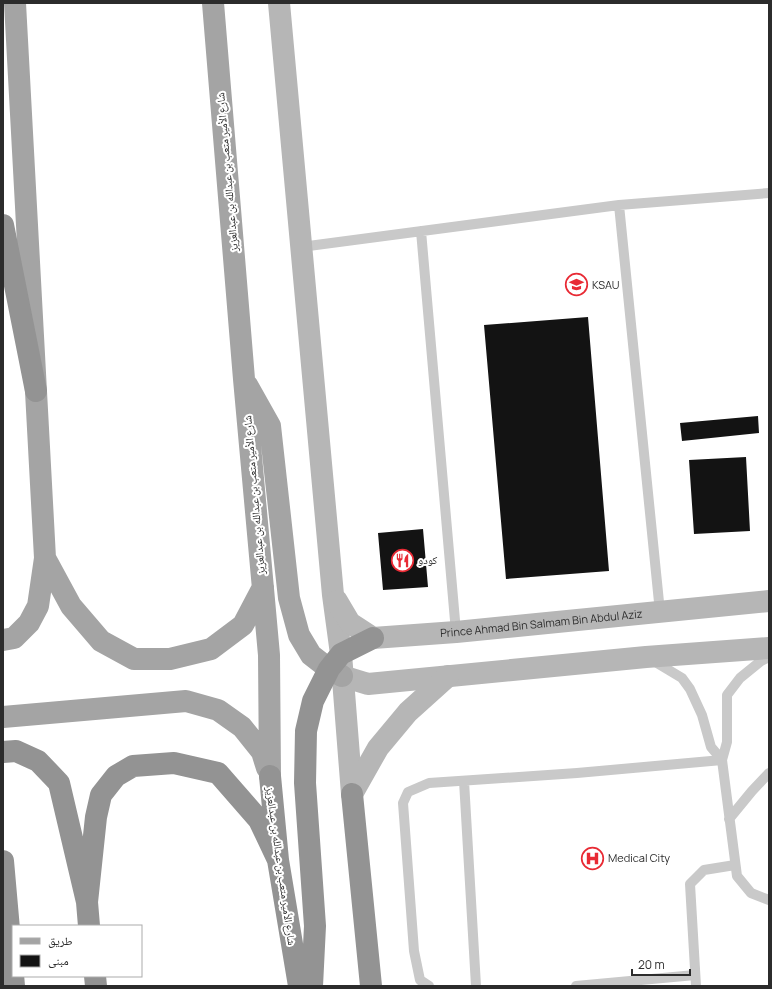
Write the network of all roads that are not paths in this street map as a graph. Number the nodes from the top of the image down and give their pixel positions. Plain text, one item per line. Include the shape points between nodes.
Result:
1 (15, 3) edge
2 (213, 3) edge
3 (279, 3) edge
4 (769, 193) edge
5 (619, 205) junction
6 (3, 225) edge
7 (421, 231) junction
8 (301, 247) junction
9 (244, 379) junction
10 (36, 391) junction
11 (45, 558) junction
12 (262, 586) junction
13 (333, 595) junction
14 (769, 601) edge
15 (660, 612) junction
16 (456, 632) junction
17 (374, 638) junction
18 (8, 639) edge
19 (769, 648) edge
20 (646, 657) junction
21 (769, 657) edge
22 (337, 666) junction
23 (448, 676) junction
24 (3, 717) edge
25 (9, 752) edge
26 (722, 760) junction
27 (769, 773) edge
28 (270, 776) junction
29 (464, 781) junction
30 (352, 794) junction
31 (730, 819) junction
32 (278, 860) junction
33 (3, 861) edge
34 (735, 865) junction
35 (769, 900) edge
36 (87, 902) junction
37 (89, 925) edge
38 (12, 963) edge
39 (695, 975) junction
40 (299, 986) edge
41 (312, 986) edge
42 (371, 986) edge
43 (429, 986) edge
44 (476, 986) edge
45 (576, 986) edge
46 (696, 986) edge

1 - 10 main road
2 - 9 main road, شارع الأمير متعب بن عبدالله بن عبدالعزيز
3 - 8 main road
4 - 5 lane
5 - 7 lane
5 - 15 lane
6 - 10 highway
7 - 8 lane
7 - 16 lane
8 - 13 main road
9 - 12 main road, شارع الأمير متعب بن عبدالله بن عبدالعزيز
9 - 22 main road via 270,426 289,598 299,636 312,655
10 - 11 main road
11 - 12 main road via 71,606 101,641 134,659 170,659 211,649 243,625
11 - 18 main road via 38,606 29,623
12 - 28 main road, شارع الأمير متعب بن عبدالله بن عبدالعزيز via 269,655
13 - 17 main road via 350,623
13 - 22 main road
14 - 15 main road, Prince Ahmad Bin Salmam Bin Abdul Aziz
15 - 16 main road, Prince Ahmad Bin Salmam Bin Abdul Aziz
16 - 17 main road, Prince Ahmad Bin Salmam Bin Abdul Aziz
17 - 22 highway
19 - 20 main road
20 - 23 main road
20 - 26 lane via 682,678 702,715 711,747
21 - 26 lane via 740,678 727,695 727,742
22 - 23 main road via 368,684
22 - 30 main road
22 - 41 highway via 313,701 306,731 305,783 315,926
23 - 30 main road via 408,712 378,748
24 - 28 main road via 186,701 218,710 242,727 262,752
25 - 36 highway via 38,761 59,783
26 - 29 lane
26 - 31 lane
27 - 31 lane
28 - 32 highway, شارع الأمير متعب بن عبدالله بن عبدالعزيز
29 - 43 lane via 429,783 408,792 403,802 414,951 420,980
29 - 44 lane
30 - 42 highway
31 - 34 lane
32 - 36 highway via 259,820 218,773 174,764 133,766 116,776 101,795 96,817
32 - 40 highway, شارع الأمير متعب بن عبدالله بن عبدالعزيز
33 - 38 highway
34 - 35 lane via 737,876 751,893
34 - 39 lane via 704,870 690,884
36 - 37 highway
39 - 45 lane
39 - 46 lane

